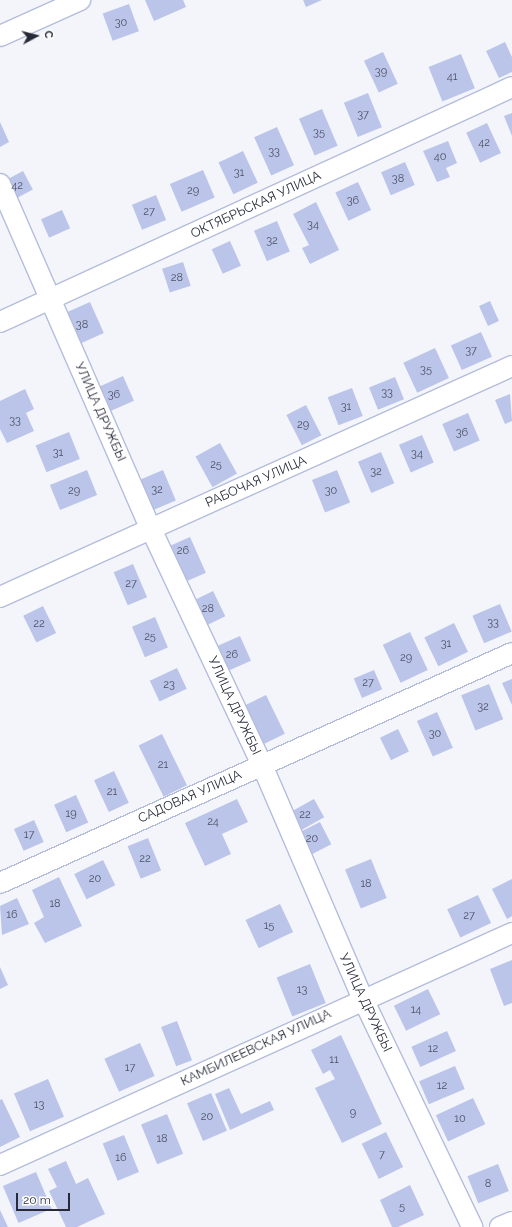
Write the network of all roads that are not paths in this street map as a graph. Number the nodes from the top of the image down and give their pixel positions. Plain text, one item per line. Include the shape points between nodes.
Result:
1 (80, 0) edge
2 (0, 36) edge
3 (512, 87) edge
4 (0, 184) edge
5 (50, 300) junction
6 (0, 322) edge
7 (512, 366) edge
8 (151, 528) junction
9 (0, 597) edge
10 (512, 653) edge
11 (262, 765) junction
12 (0, 883) edge
13 (512, 933) edge
14 (362, 999) junction
15 (0, 1165) edge
16 (512, 1222) edge
17 (472, 1227) edge
18 (500, 1227) edge

1 - 2 street
3 - 5 street, ОКТЯБРЬСКАЯ УЛИЦА
4 - 5 street, УЛИЦА ДРУЖБЫ
5 - 6 street, ОКТЯБРЬСКАЯ УЛИЦА
5 - 8 street, УЛИЦА ДРУЖБЫ
7 - 8 street, РАБОЧАЯ УЛИЦА
8 - 9 street, РАБОЧАЯ УЛИЦА
8 - 11 street, УЛИЦА ДРУЖБЫ
10 - 11 street, САДОВАЯ УЛИЦА
11 - 12 street, САДОВАЯ УЛИЦА
11 - 14 street, УЛИЦА ДРУЖБЫ
13 - 14 street, КАМБИЛЕЕВСКАЯ УЛИЦА
14 - 15 street, КАМБИЛЕЕВСКАЯ УЛИЦА
14 - 17 street, УЛИЦА ДРУЖБЫ
16 - 18 street

